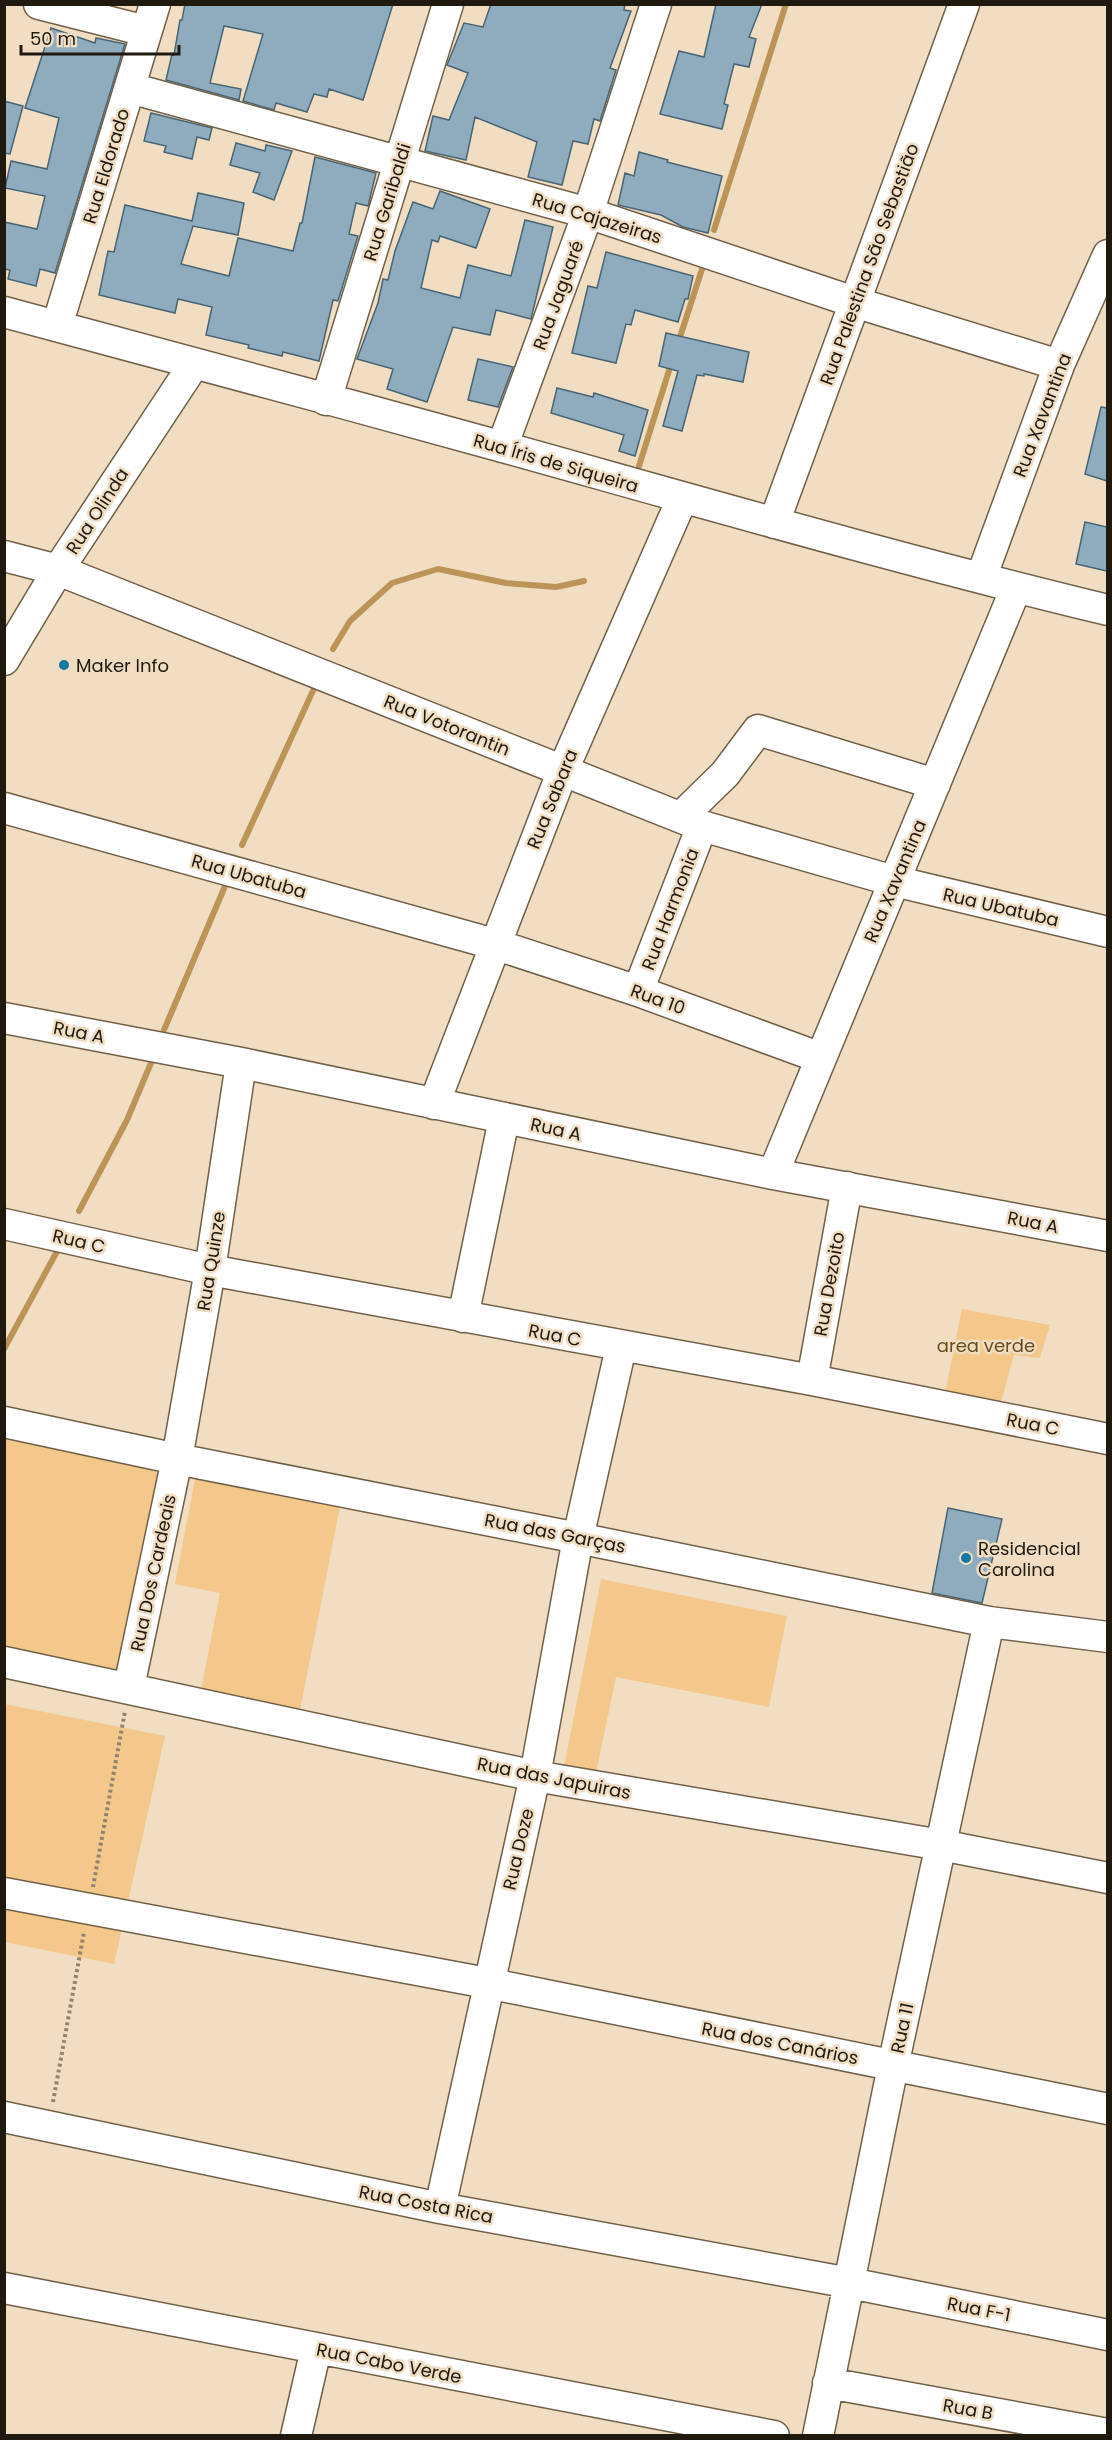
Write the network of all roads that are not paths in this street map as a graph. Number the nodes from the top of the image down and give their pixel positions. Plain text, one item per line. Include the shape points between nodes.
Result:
1 (39, 4) edge
2 (447, 4) edge
3 (656, 4) edge
4 (964, 4) edge
5 (150, 18) edge
6 (130, 88) junction
7 (399, 161) junction
8 (588, 213) junction
9 (1107, 255) edge
10 (854, 302) junction
11 (1098, 303) edge
12 (4, 312) edge
13 (57, 326) junction
14 (194, 364) junction
15 (1059, 365) junction
16 (326, 400) junction
17 (502, 447) junction
18 (682, 499) junction
19 (774, 523) junction
20 (4, 556) edge
21 (58, 570) junction
22 (981, 578) junction
23 (1016, 588) junction
24 (1107, 610) edge
25 (4, 660) edge
26 (563, 770) junction
27 (935, 784) junction
28 (4, 808) edge
29 (691, 821) junction
30 (894, 881) junction
31 (1107, 932) edge
32 (494, 944) junction
33 (638, 991) junction
34 (4, 1018) edge
35 (821, 1058) junction
36 (242, 1063) junction
37 (434, 1104) junction
38 (504, 1119) junction
39 (773, 1174) junction
40 (847, 1188) junction
41 (4, 1224) edge
42 (1107, 1236) edge
43 (210, 1270) junction
44 (463, 1317) junction
45 (621, 1347) junction
46 (812, 1380) junction
47 (4, 1422) edge
48 (1107, 1439) edge
49 (177, 1459) junction
50 (578, 1538) junction
51 (989, 1622) junction
52 (1107, 1637) edge
53 (4, 1662) edge
54 (129, 1688) junction
55 (535, 1776) junction
56 (941, 1845) junction
57 (1107, 1878) edge
58 (4, 1893) edge
59 (487, 1983) junction
60 (893, 2066) junction
61 (1107, 2109) edge
62 (4, 2117) edge
63 (440, 2208) junction
64 (850, 2283) junction
65 (4, 2288) edge
66 (1107, 2335) edge
67 (316, 2349) junction
68 (828, 2383) junction
69 (1107, 2434) edge
70 (296, 2436) edge
71 (774, 2436) edge
72 (818, 2436) edge

1 - 5 street
2 - 7 street, Rua Garibaldi
3 - 8 street, Rua Jaguaré
4 - 10 street, Rua Palestina São Sebastião
5 - 6 street, Rua Eldorado
6 - 7 street, Rua Cajazeiras
6 - 13 street, Rua Eldorado
7 - 8 street, Rua Cajazeiras
7 - 16 street, Rua Garibaldi
8 - 10 street, Rua Cajazeiras
8 - 17 street, Rua Jaguaré
9 - 11 street, Rua Xavantina
10 - 15 street, Rua Cajazeiras
10 - 19 street, Rua Palestina São Sebastião
11 - 15 street, Rua Xavantina
12 - 13 street, Rua Íris de Siqueira
13 - 14 street, Rua Íris de Siqueira
14 - 16 street, Rua Íris de Siqueira
14 - 21 street, Rua Olinda
15 - 22 street, Rua Xavantina
16 - 17 street, Rua Íris de Siqueira
17 - 18 street, Rua Íris de Siqueira
18 - 19 street, Rua Íris de Siqueira
18 - 26 street, Rua Sabara
19 - 22 street, Rua Íris de Siqueira
20 - 21 street, Rua Votorantin
21 - 25 street, Rua Olinda
21 - 26 street, Rua Votorantin
22 - 23 street, Rua Íris de Siqueira
23 - 24 street, Rua Íris de Siqueira
23 - 27 street, Rua Xavantina
26 - 29 street, Rua Votorantin
26 - 32 street, Rua Sabara
27 - 29 street via 758,730
27 - 30 street, Rua Xavantina
28 - 32 street, Rua Ubatuba
29 - 30 street, Rua Votorantin
29 - 33 street, Rua Harmonia
30 - 31 street, Rua Ubatuba
30 - 35 street, Rua Xavantina
32 - 33 street, Rua 10
32 - 37 street, Rua Sabara
33 - 35 street, Rua 10
34 - 36 street, Rua A
35 - 39 street, Rua Xavantina
36 - 37 street, Rua A
36 - 43 street, Rua Quinze
37 - 38 street, Rua A
38 - 39 street, Rua A
38 - 44 street
39 - 40 street, Rua A
40 - 42 street, Rua A
40 - 46 street, Rua Dezoito
41 - 43 street, Rua C
43 - 44 street, Rua C
43 - 49 street, Rua Quinze
44 - 45 street, Rua C
45 - 46 street, Rua C
45 - 50 street, Rua Doze
46 - 48 street, Rua C
47 - 49 street, Rua das Garças
49 - 50 street, Rua das Garças
49 - 54 street, Rua Dos Cardeais
50 - 51 street, Rua das Garças
50 - 55 street, Rua Doze
51 - 52 street, Rua das Garças
51 - 56 street, Rua 11
53 - 54 street, Rua das Japuiras
54 - 55 street, Rua das Japuiras
55 - 56 street, Rua das Japuiras
55 - 59 street, Rua Doze
56 - 57 street, Rua das Japuiras
56 - 60 street, Rua 11
58 - 59 street, Rua dos Canários
59 - 60 street, Rua dos Canários
59 - 63 street, Rua Doze
60 - 61 street, Rua dos Canários
60 - 64 street, Rua 11
62 - 63 street, Rua Costa Rica
63 - 64 street, Rua Costa Rica
64 - 66 street, Rua F-1
64 - 68 street, Rua 11
65 - 67 street, Rua Cabo Verde
67 - 70 street
67 - 71 street, Rua Cabo Verde
68 - 69 street, Rua B
68 - 72 street, Rua 11

